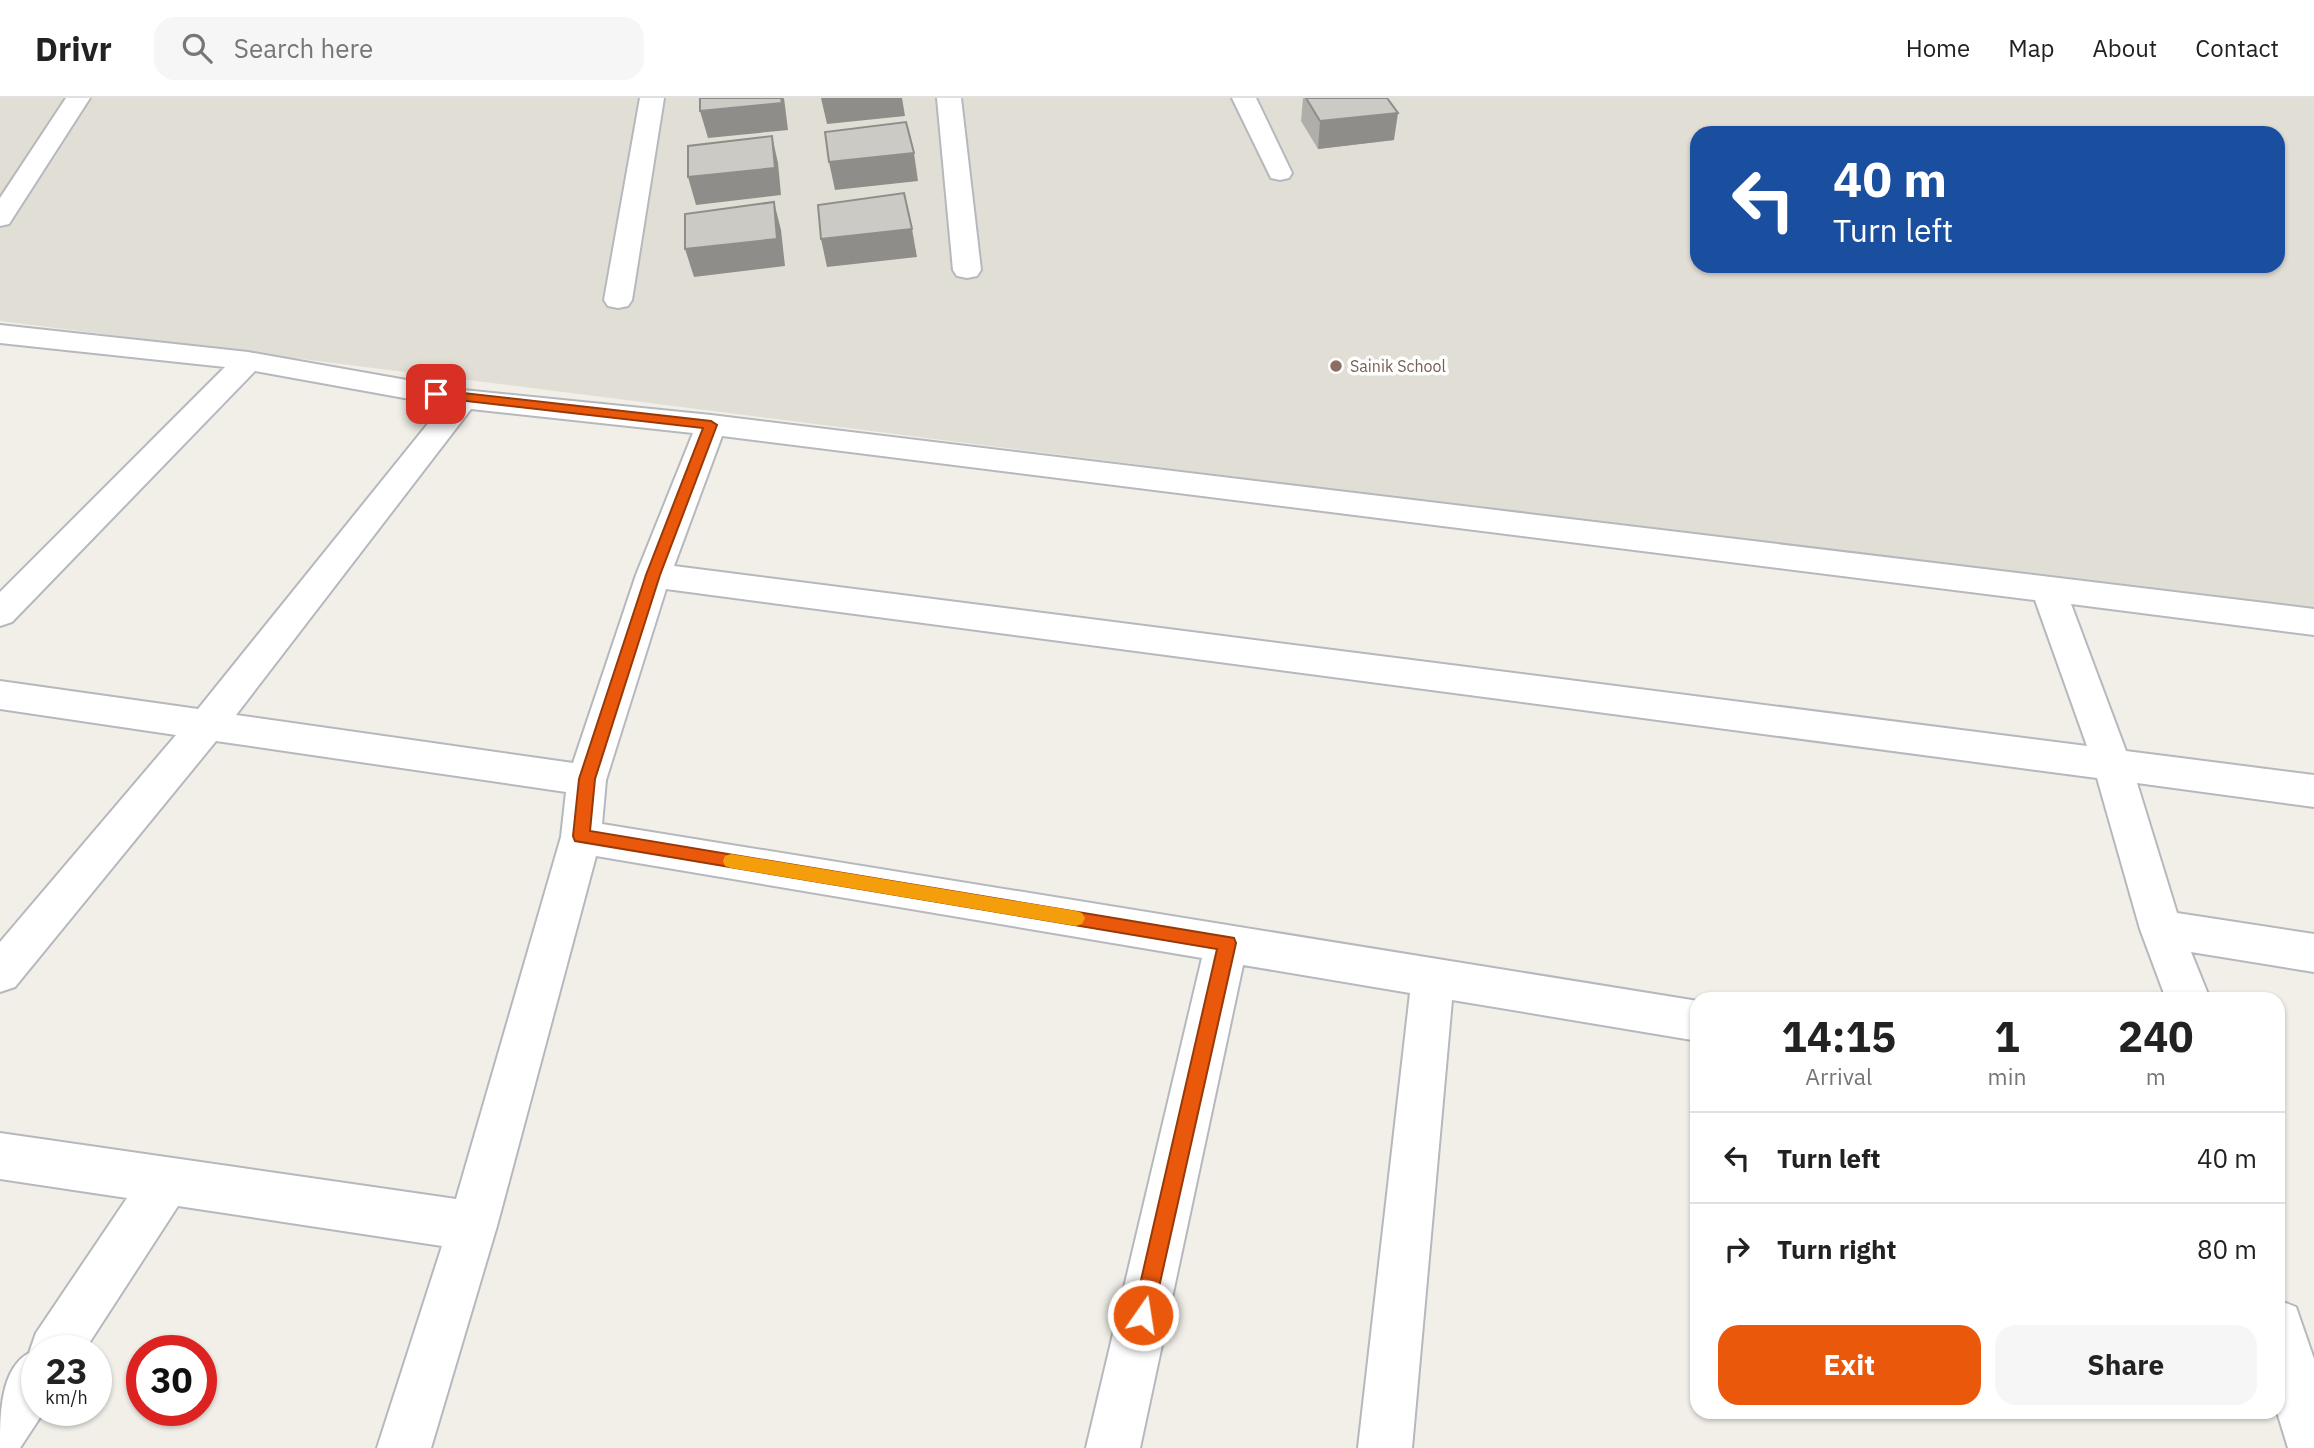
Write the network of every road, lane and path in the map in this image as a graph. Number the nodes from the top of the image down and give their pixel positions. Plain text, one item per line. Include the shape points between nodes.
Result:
1 (78, 98) edge
2 (652, 98) edge
3 (949, 98) edge
4 (1244, 98) edge
5 (1280, 173) dead end
6 (0, 218) edge
7 (967, 270) dead end
8 (618, 300) dead end
9 (6, 340) edge
10 (248, 361) junction
11 (463, 399) junction
12 (711, 425) junction
13 (653, 575) junction
14 (2049, 589) junction
15 (0, 613) edge
16 (2314, 622) edge
17 (0, 695) edge
18 (207, 725) junction
19 (2112, 764) junction
20 (587, 779) junction
21 (2314, 791) edge
22 (581, 836) junction
23 (2161, 929) junction
24 (1227, 943) junction
25 (2314, 953) edge
26 (0, 974) edge
27 (1433, 977) junction
28 (2185, 992) edge
29 (1690, 1020) edge
30 (0, 1156) edge
31 (167, 1181) junction
32 (474, 1226) junction
33 (2291, 1330) edge
34 (65, 1335) edge
35 (21, 1400) edge
36 (0, 1431) edge
37 (2314, 1446) edge
38 (404, 1448) edge
39 (1114, 1448) edge
40 (1385, 1448) edge

1 - 6 street
2 - 8 street
3 - 7 street
4 - 5 street
9 - 10 street
10 - 11 street
10 - 15 street
11 - 12 street
11 - 18 street
12 - 13 street
12 - 14 street
13 - 19 street
13 - 20 street
14 - 16 street
14 - 19 street
17 - 18 street
18 - 20 street
18 - 26 street
19 - 21 street
19 - 23 street
20 - 22 street
22 - 24 street
22 - 32 street
23 - 25 street
23 - 28 street
24 - 27 street
24 - 39 street
27 - 29 street
27 - 40 street
30 - 31 street
31 - 32 street
31 - 34 street
32 - 38 street
33 - 37 street
35 - 36 street

